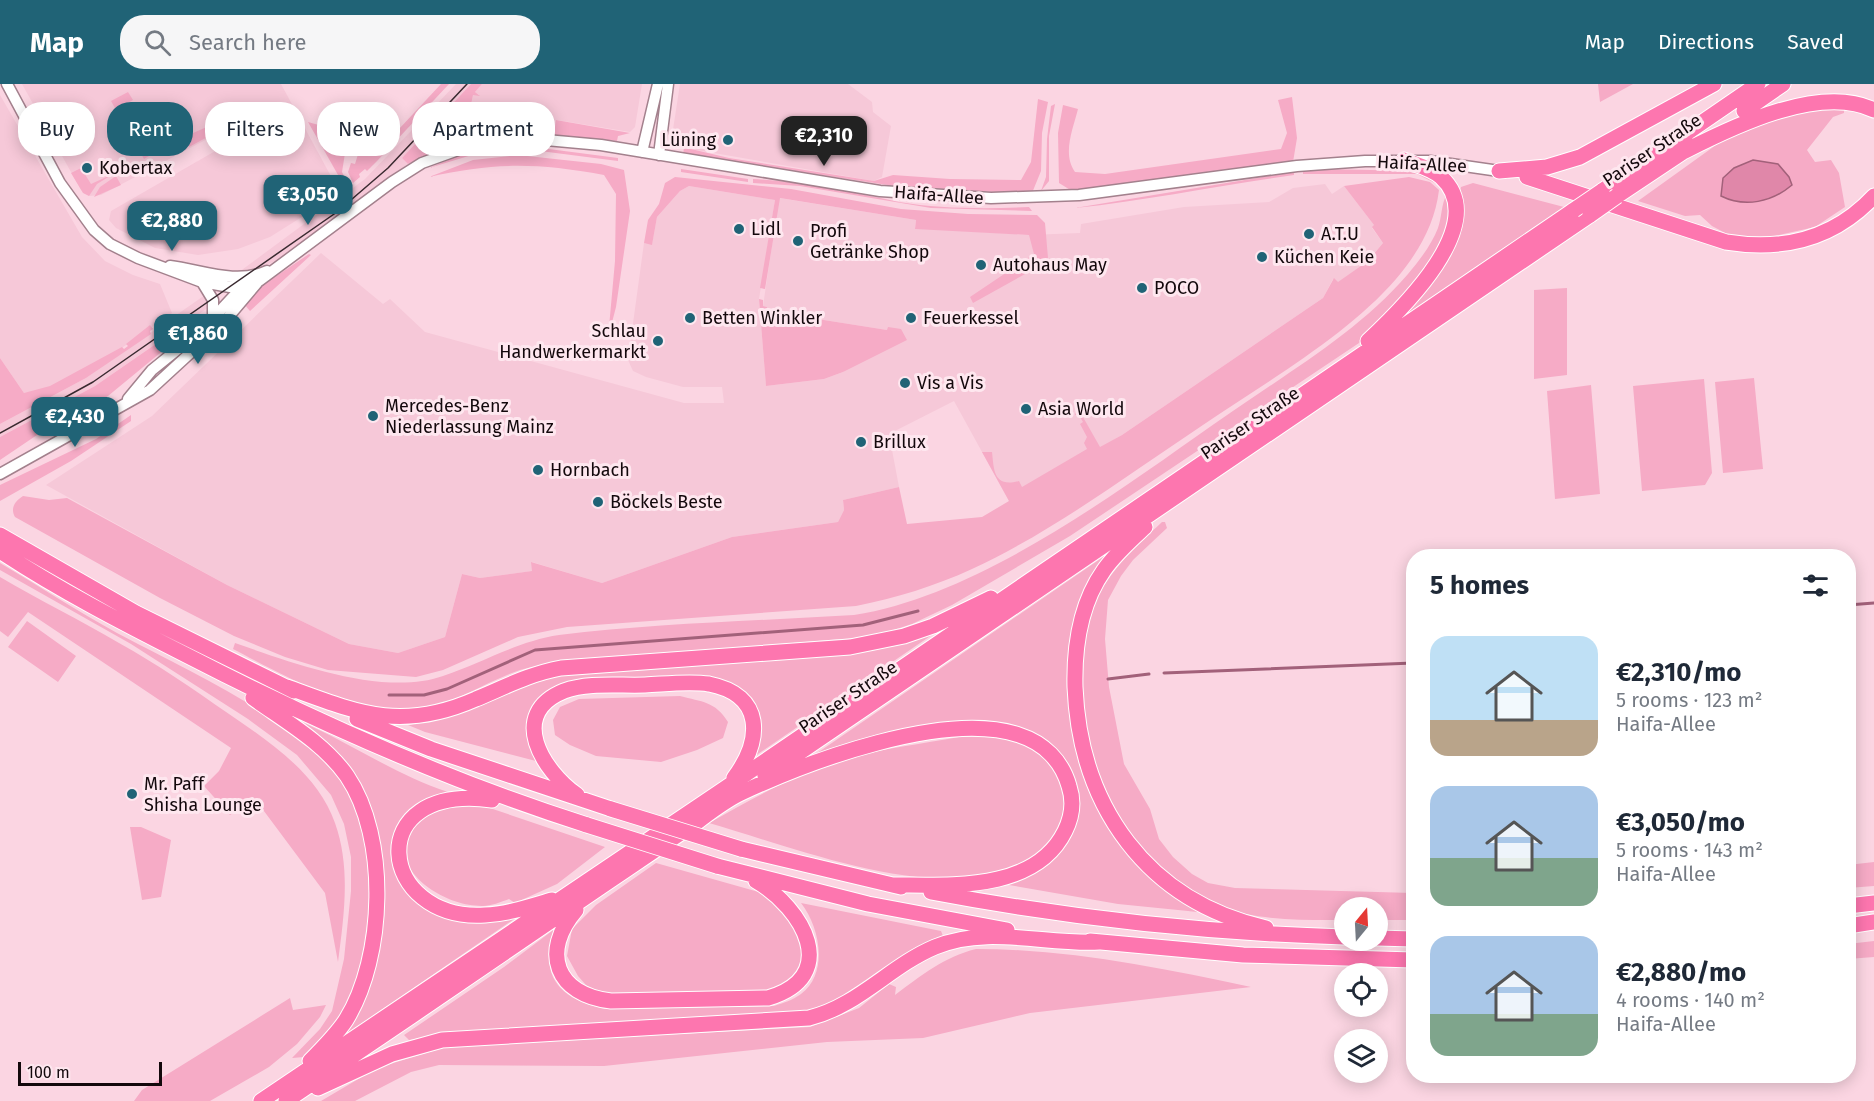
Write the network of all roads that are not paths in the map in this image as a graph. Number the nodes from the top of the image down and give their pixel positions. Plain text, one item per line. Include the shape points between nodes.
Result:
1 (7, 84) edge
2 (658, 84) edge
3 (668, 84) edge
4 (1714, 84) edge
5 (1758, 84) edge
6 (1783, 84) edge
7 (1874, 110) edge
8 (1685, 151) junction
9 (642, 152) junction
10 (658, 154) junction
11 (1404, 160) junction
12 (1499, 171) junction
13 (1527, 177) joint
14 (1874, 196) edge
15 (152, 264) junction
16 (220, 276) junction
17 (259, 278) junction
18 (202, 282) junction
19 (235, 289) junction
20 (232, 314) junction
21 (213, 318) junction
22 (1311, 389) junction
23 (125, 401) junction
24 (0, 474) edge
25 (1175, 498) junction
26 (0, 535) edge
27 (0, 551) edge
28 (1030, 581) junction
29 (222, 674) junction
30 (287, 687) junction
31 (732, 791) junction
32 (520, 804) junction
33 (605, 808) junction
34 (740, 873) junction
35 (893, 885) junction
36 (591, 894) junction
37 (564, 897) junction
38 (1874, 903) edge
39 (1856, 905) edge
40 (1874, 922) edge
41 (1856, 925) edge
42 (1313, 936) junction
43 (1334, 937) edge
44 (1388, 938) edge
45 (1406, 939) edge
46 (1099, 942) junction
47 (1406, 960) edge
48 (278, 1099) edge

1 - 15 street, Haifa-Allee via 82,217 110,244
2 - 9 street
3 - 10 street
4 - 12 highway via 1580,158 1547,167
5 - 22 highway, Pariser Straße, bridge
6 - 8 highway, Pariser Straße
7 - 8 highway via 1847,93 1809,93 1761,111
8 - 25 highway, Pariser Straße, bridge
9 - 10 street, Haifa-Allee
9 - 17 street, Haifa-Allee via 546,140 515,140 461,149 408,170
10 - 11 street, Haifa-Allee via 880,190 991,198 1079,195 1297,166
11 - 12 street, Haifa-Allee
11 - 22 highway via 1436,174 1448,185 1458,210 1454,234 1389,321
12 - 13 street, Haifa-Allee
13 - 14 highway via 1726,242 1757,246 1788,244 1832,230
15 - 16 street, Haifa-Allee
15 - 18 street, Haifa-Allee
16 - 17 street, Haifa-Allee
16 - 19 street
17 - 19 street
17 - 20 street
18 - 19 street, Haifa-Allee
18 - 21 street via 213,300
19 - 20 street
19 - 21 street
20 - 23 street via 162,381
21 - 23 street via 152,370
22 - 28 highway, Pariser Straße
23 - 24 street
25 - 31 highway, Pariser Straße
25 - 42 highway via 1104,570 1082,618 1076,646 1076,705 1089,770 1101,800 1130,847 1174,889 1213,912
26 - 30 highway via 126,607
27 - 29 highway
28 - 30 highway via 933,626 876,643 561,668 533,673 446,711 419,716 368,715
28 - 31 highway
29 - 32 highway via 395,755
29 - 48 highway via 306,735 345,774 365,811 375,849 375,915 368,961 357,997 334,1035 292,1078
30 - 33 highway via 421,745
31 - 33 highway via 755,738 747,706 729,690 692,684 566,690 540,711 534,723 535,744 566,787
31 - 35 highway via 869,745 957,729 1010,732 1028,738 1053,755 1068,781 1072,804 1068,826 1046,855 1026,869 993,880
31 - 36 highway
31 - 37 highway
32 - 34 highway, bridge
32 - 37 highway via 455,798 423,809 403,831 398,854 402,873 428,900 469,915 500,913
33 - 35 highway, bridge via 741,849
34 - 36 highway via 780,897 797,917 808,939 810,953 802,977 787,991 768,998 611,1001 574,990 563,977 558,946 563,926
34 - 46 highway via 957,922
35 - 42 highway via 1035,911 1148,926
36 - 48 highway
37 - 48 highway
38 - 39 highway
40 - 41 highway
42 - 43 highway
44 - 45 highway
46 - 47 highway via 1243,955
46 - 48 highway via 962,939 914,957 850,1003 824,1014 798,1020 442,1040 392,1054

